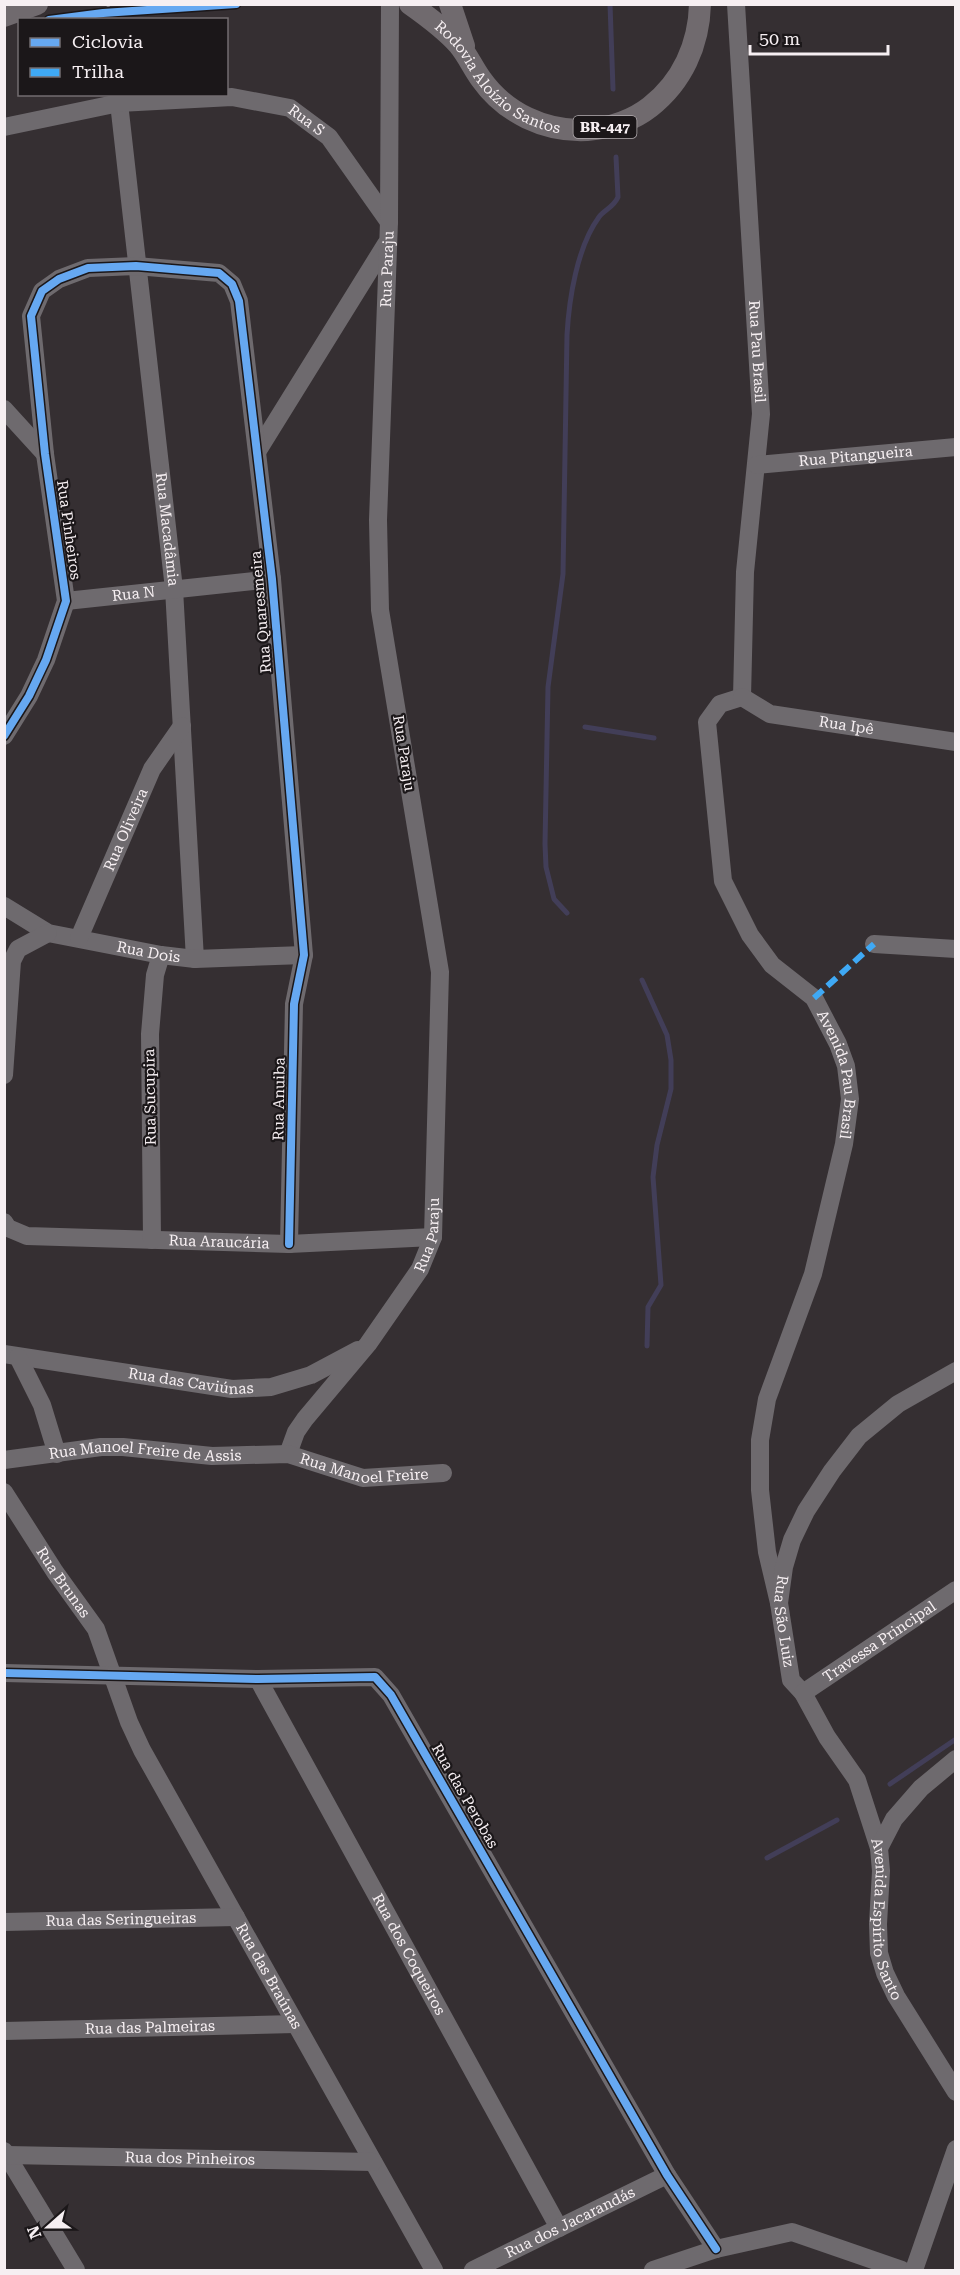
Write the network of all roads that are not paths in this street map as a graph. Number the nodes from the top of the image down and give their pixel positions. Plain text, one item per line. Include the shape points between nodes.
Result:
1 (37, 4) edge
2 (390, 4) edge
3 (410, 4) edge
4 (450, 4) edge
5 (700, 4) edge
6 (736, 4) edge
7 (4, 16) edge
8 (470, 58) junction
9 (119, 103) junction
10 (4, 127) edge
11 (388, 222) junction
12 (388, 242) junction
13 (136, 266) junction
14 (4, 409) edge
15 (956, 447) edge
16 (257, 452) junction
17 (45, 454) junction
18 (757, 465) junction
19 (272, 579) junction
20 (174, 589) junction
21 (66, 601) junction
22 (742, 697) junction
23 (182, 726) junction
24 (4, 736) edge
25 (956, 742) edge
26 (4, 906) edge
27 (48, 933) junction
28 (79, 939) junction
29 (874, 944) dead end
30 (956, 949) edge
31 (161, 955) junction
32 (304, 955) junction
33 (195, 959) junction
34 (4, 1075) edge
35 (6, 1225) edge
36 (433, 1237) junction
37 (152, 1240) junction
38 (289, 1244) junction
39 (369, 1344) junction
40 (11, 1355) edge
41 (956, 1371) edge
42 (57, 1454) junction
43 (288, 1454) junction
44 (4, 1460) edge
45 (443, 1473) dead end
46 (4, 1492) edge
47 (956, 1590) edge
48 (779, 1603) junction
49 (4, 1673) edge
50 (113, 1676) junction
51 (258, 1679) junction
52 (802, 1693) junction
53 (956, 1759) edge
54 (879, 1848) junction
55 (236, 1917) junction
56 (4, 1922) edge
57 (295, 2024) junction
58 (4, 2031) edge
59 (956, 2092) edge
60 (956, 2149) edge
61 (6, 2153) edge
62 (373, 2162) junction
63 (667, 2175) junction
64 (559, 2228) junction
65 (716, 2249) junction
66 (76, 2271) edge
67 (434, 2271) edge
68 (473, 2271) edge
69 (653, 2271) edge
70 (902, 2271) edge
71 (914, 2271) edge

1 - 7 main road
2 - 11 street, Rua Paraju
3 - 8 main road, Rodovia Aloízio Santos via 442,28
4 - 8 main road, BR-447
5 - 8 main road, Rodovia Aloízio Santos / BR-447 via 690,56 672,86 645,111 612,126 560,129 528,119 489,90
6 - 18 street, Rua Pau Brasil via 762,414
9 - 10 street, Rua S
9 - 11 street, Rua S via 232,98 290,108 329,137
9 - 13 street, Rua Macadâmia
11 - 12 street, Rua Paraju
12 - 16 street
12 - 36 street, Rua Paraju via 378,520 380,610 441,972
13 - 16 street, Rua Quaresmeira via 219,273 232,284 239,301
13 - 17 street, Rua Pinheiros via 88,268 59,279 42,291 31,316
13 - 20 street, Rua Macadâmia
14 - 17 street
15 - 18 street, Rua Pitangueira
16 - 19 street, Rua Quaresmeira
17 - 21 street, Rua Pinheiros
18 - 22 street, Rua Pau Brasil via 745,572
19 - 20 street, Rua N
19 - 32 street, Rua Quaresmeira
20 - 21 street, Rua N
20 - 23 street, Rua Macadâmia
21 - 24 street, Rua Pinheiros via 46,660
22 - 25 street, Rua Ipê via 770,714
22 - 48 street, Avenida Pau Brasil via 720,704 707,722 723,881 750,935 772,965 814,998 846,1066 850,1099 844,1144 813,1274 767,1399 760,1440 760,1490 767,1552
23 - 28 street, Rua Oliveira via 152,769
23 - 33 street, Rua Macadâmia
26 - 27 street, Rua Dois
27 - 28 street, Rua Dois
27 - 34 street via 18,949 12,961
28 - 31 street, Rua Dois
29 - 30 street
31 - 33 street, Rua Dois
31 - 37 street, Rua Sucupira via 155,975 150,1034
32 - 33 street, Rua Dois
32 - 38 street, Rua Anuiba via 294,1004
35 - 37 street, Rua Araucária via 27,1236
36 - 38 street, Rua Araucária
36 - 39 street, Rua Paraju via 420,1269
37 - 38 street, Rua Araucária
39 - 40 street, Rua das Caviúnas via 311,1375 271,1387 232,1389
39 - 43 street, Rua Paraju via 305,1419
40 - 42 street via 42,1405
41 - 48 street, Rua São Luiz via 898,1404 859,1436 832,1471 792,1540
42 - 43 street, Rua Manoel Freire de Assis via 112,1447 212,1456
42 - 44 street, Rua Manoel Freire de Assis
43 - 45 street, Rua Manoel Freire via 363,1478
46 - 50 street, Rua Brunas via 96,1629
47 - 52 street, Travessa Principal
48 - 52 street, Rua São Luiz via 791,1680
49 - 50 street, Rua das Perobas
50 - 51 street, Rua das Perobas
50 - 55 street, Rua das Braúnas via 142,1750
51 - 63 street, Rua das Perobas via 375,1677 391,1695
51 - 64 street, Rua dos Coqueiros
52 - 54 street, Rua São Luiz via 857,1780
53 - 54 street, Avenida Espírito Santo via 921,1788 894,1819
54 - 59 street, Avenida Espírito Santo via 879,1953 896,1996
55 - 56 street, Rua das Seringueiras
55 - 57 street, Rua das Braúnas
57 - 58 street, Rua das Palmeiras
57 - 62 street, Rua das Braúnas
60 - 71 street
61 - 62 street, Rua dos Pinheiros
61 - 66 street
62 - 67 street, Rua das Braúnas
63 - 64 street, Rua dos Jacarandás
63 - 65 street, Rua das Perobas
64 - 68 street, Rua dos Jacarandás
65 - 69 street
65 - 70 street via 792,2232

